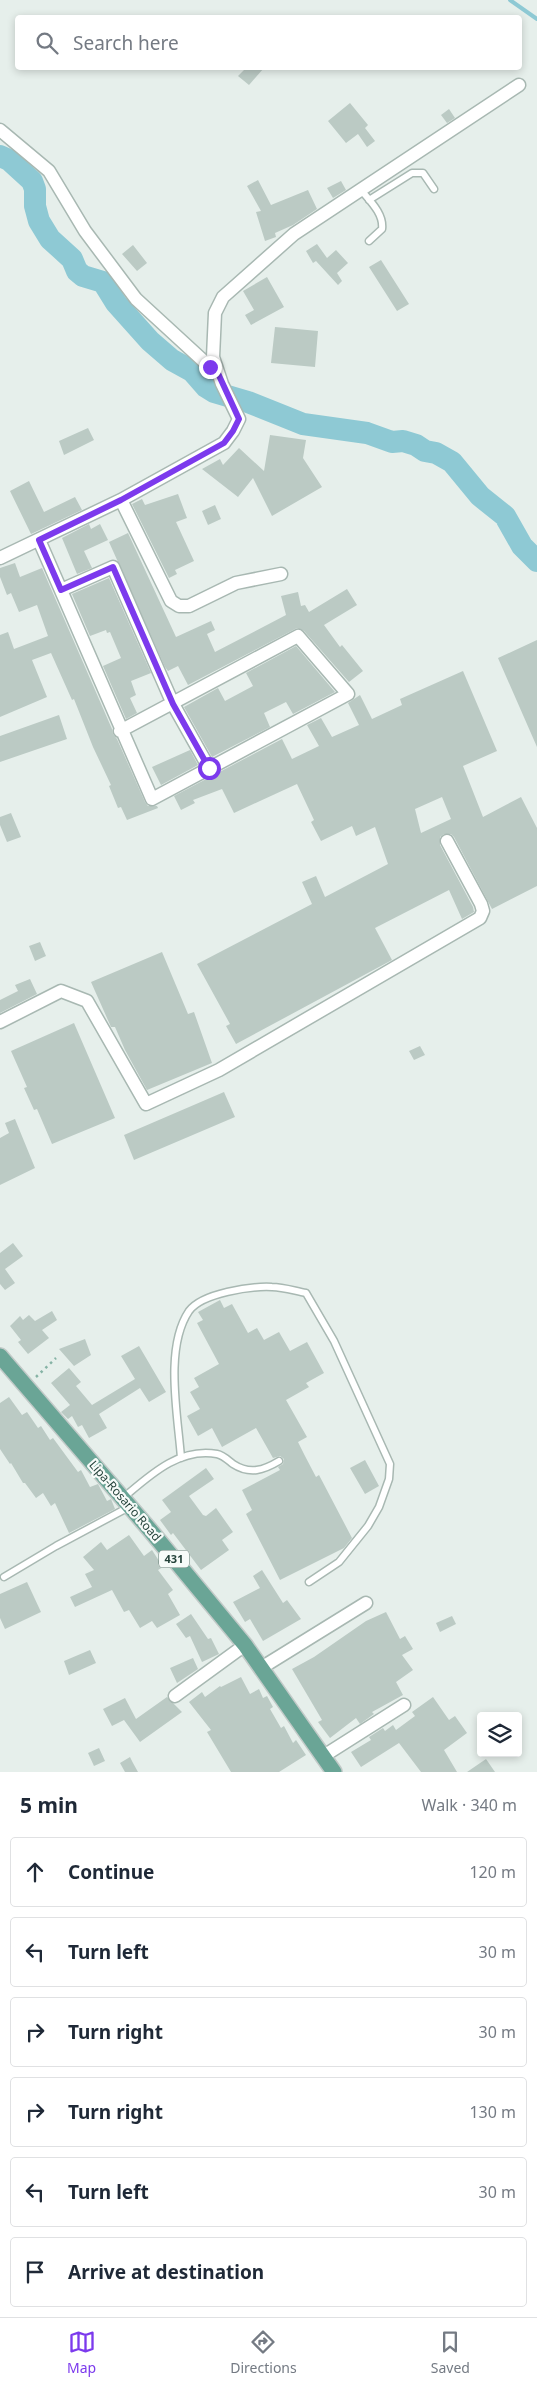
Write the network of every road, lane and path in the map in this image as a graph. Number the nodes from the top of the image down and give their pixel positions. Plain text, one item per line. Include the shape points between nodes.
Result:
1 (519, 85) dead end
2 (0, 130) edge
3 (434, 188) dead end
4 (365, 195) junction
5 (369, 241) dead end
6 (216, 369) junction
7 (121, 500) junction
8 (39, 540) junction
9 (0, 558) edge
10 (281, 574) dead end
11 (61, 590) junction
12 (173, 704) junction
13 (120, 731) junction
14 (209, 768) junction
15 (447, 841) dead end
16 (0, 1022) edge
17 (0, 1356) edge
18 (56, 1358) dead end
19 (26, 1386) junction
20 (181, 1458) junction
21 (279, 1461) dead end
22 (126, 1502) junction
23 (4, 1577) dead end
24 (309, 1582) dead end
25 (366, 1603) dead end
26 (246, 1645) junction
27 (261, 1668) junction
28 (175, 1696) dead end
29 (404, 1705) dead end
30 (322, 1757) junction
31 (334, 1772) edge

1 - 4 street
2 - 6 street via 49,171 84,231 136,299
3 - 4 lane via 423,173 412,173
4 - 5 lane via 383,223 382,229
4 - 6 street via 294,234 223,298 215,312 212,342
6 - 7 street via 239,419 233,431 224,443
7 - 8 street
7 - 10 street via 171,601 179,606 189,606 236,583
8 - 9 street
8 - 11 street
11 - 12 street via 113,567
11 - 13 street
12 - 13 street
12 - 14 street
12 - 14 street via 298,636 348,694
13 - 14 street via 152,799
15 - 16 street via 481,904 480,918 219,1070 146,1104 87,1001 61,991
17 - 19 main road, Lipa-Rosario Road / 431
18 - 19 path
19 - 22 main road, Lipa-Rosario Road / 431
20 - 21 lane via 201,1453 219,1454 246,1470 264,1471
20 - 22 lane via 160,1467
20 - 24 lane via 174,1367 180,1331 190,1310 214,1295 243,1289 273,1287 306,1293 334,1340 390,1464 389,1479 368,1526 339,1562
22 - 23 lane
22 - 26 main road, Lipa-Rosario Road / 431
25 - 27 street
26 - 27 main road, Lipa-Rosario Road / 431
26 - 28 street
27 - 30 main road, Lipa-Rosario Road / 431
29 - 30 street
30 - 31 main road, Lipa-Rosario Road / 431

